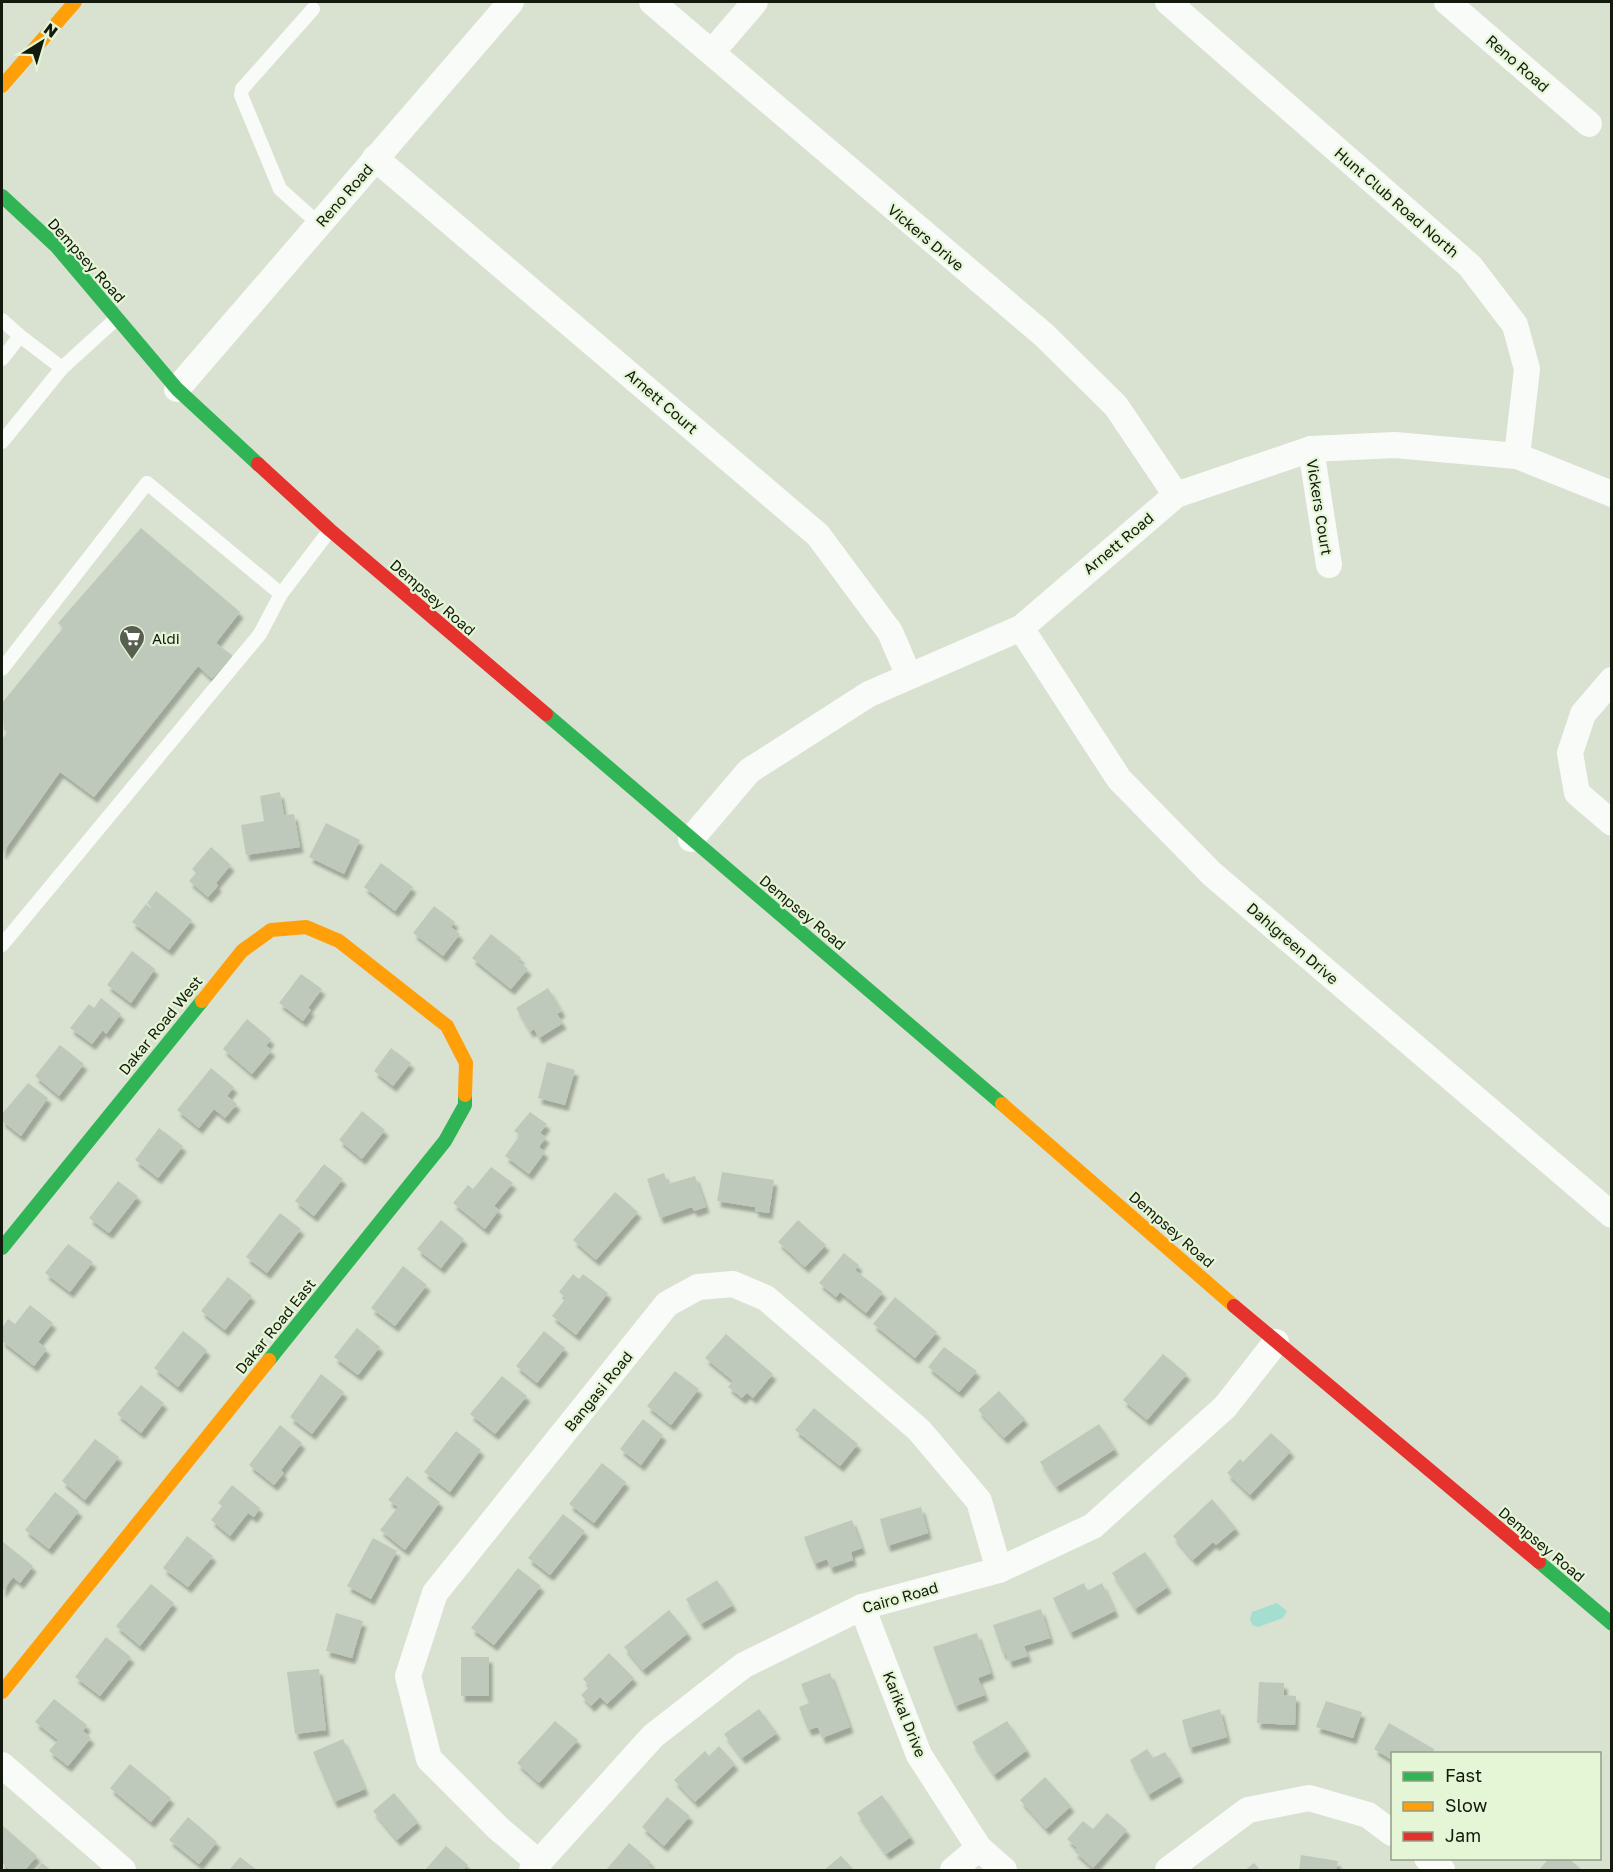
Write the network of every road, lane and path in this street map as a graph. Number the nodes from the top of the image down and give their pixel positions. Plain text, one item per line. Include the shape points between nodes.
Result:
1 (57, 2) edge
2 (75, 2) edge
3 (511, 2) edge
4 (652, 2) edge
5 (755, 2) edge
6 (1168, 2) edge
7 (1447, 2) edge
8 (314, 9) dead end
9 (712, 52) junction
10 (2, 76) edge
11 (2, 86) edge
12 (1588, 124) dead end
13 (375, 158) junction
14 (2, 196) edge
15 (319, 224) junction
16 (117, 318) junction
17 (2, 322) edge
18 (20, 336) junction
19 (2, 359) edge
20 (62, 368) junction
21 (177, 389) junction
22 (2, 442) edge
23 (1311, 449) junction
24 (1517, 456) junction
25 (1611, 494) edge
26 (1176, 495) junction
27 (330, 530) junction
28 (1329, 565) dead end
29 (281, 594) junction
30 (1021, 628) junction
31 (2, 669) edge
32 (909, 676) junction
33 (1611, 680) edge
34 (1611, 823) edge
35 (692, 839) junction
36 (2, 945) edge
37 (384, 976) joint
38 (1611, 1215) edge
39 (2, 1248) edge
40 (1276, 1342) junction
41 (999, 1570) junction
42 (862, 1607) junction
43 (1611, 1624) edge
44 (2, 1692) edge
45 (2, 1765) edge
46 (1391, 1832) edge
47 (979, 1848) junction
48 (1430, 1860) edge
49 (536, 1867) edge
50 (123, 1870) edge
51 (953, 1870) edge
52 (1004, 1870) edge
53 (1168, 1870) edge
54 (1442, 1870) edge

1 - 10 main road
2 - 11 main road
3 - 13 street, Reno Road
4 - 9 street, Vickers Drive
5 - 9 street
6 - 24 street, Hunt Club Road North via 1470,266 1515,325 1527,369
7 - 12 street, Reno Road
8 - 15 lane via 242,89 242,95 280,189
9 - 26 street, Vickers Drive via 1044,335 1116,406
13 - 15 street, Reno Road
13 - 32 street, Arnett Court via 818,535 890,632
14 - 16 main road, Dempsey Road via 56,246
15 - 21 street, Reno Road
16 - 20 lane
16 - 21 main road, Dempsey Road
17 - 18 lane
18 - 19 lane
18 - 20 lane
20 - 22 lane
21 - 27 main road, Dempsey Road
23 - 24 street, Arnett Road via 1395,445
23 - 26 street, Arnett Road
23 - 28 street, Vickers Court
24 - 25 street, Arnett Road
26 - 30 street, Arnett Road
27 - 29 lane
27 - 35 main road, Dempsey Road
29 - 31 lane via 147,483
29 - 36 lane via 260,634
30 - 32 street, Arnett Road
30 - 38 street, Dahlgreen Drive via 1119,779 1212,874
32 - 35 street, Arnett Road via 869,694 749,771
33 - 34 street via 1582,714 1570,753 1577,793
35 - 40 main road, Dempsey Road
37 - 39 main road, Dakar Road West via 339,941 306,927 271,930 242,951
37 - 44 main road, Dakar Road East via 447,1026 466,1064 465,1105 445,1141
40 - 41 street, Cairo Road via 1226,1407 1093,1526
40 - 43 main road, Dempsey Road
41 - 42 street, Cairo Road
41 - 49 street, Bangasi Road via 979,1501 919,1430 766,1298 733,1284 698,1287 667,1304 435,1593 408,1676 429,1759
42 - 47 street, Karikal Drive via 919,1755
42 - 49 street, Cairo Road via 744,1665 653,1736
45 - 50 street
46 - 53 street via 1368,1815 1309,1798 1248,1810
47 - 51 street
47 - 52 street, Karikal Drive
48 - 54 street

